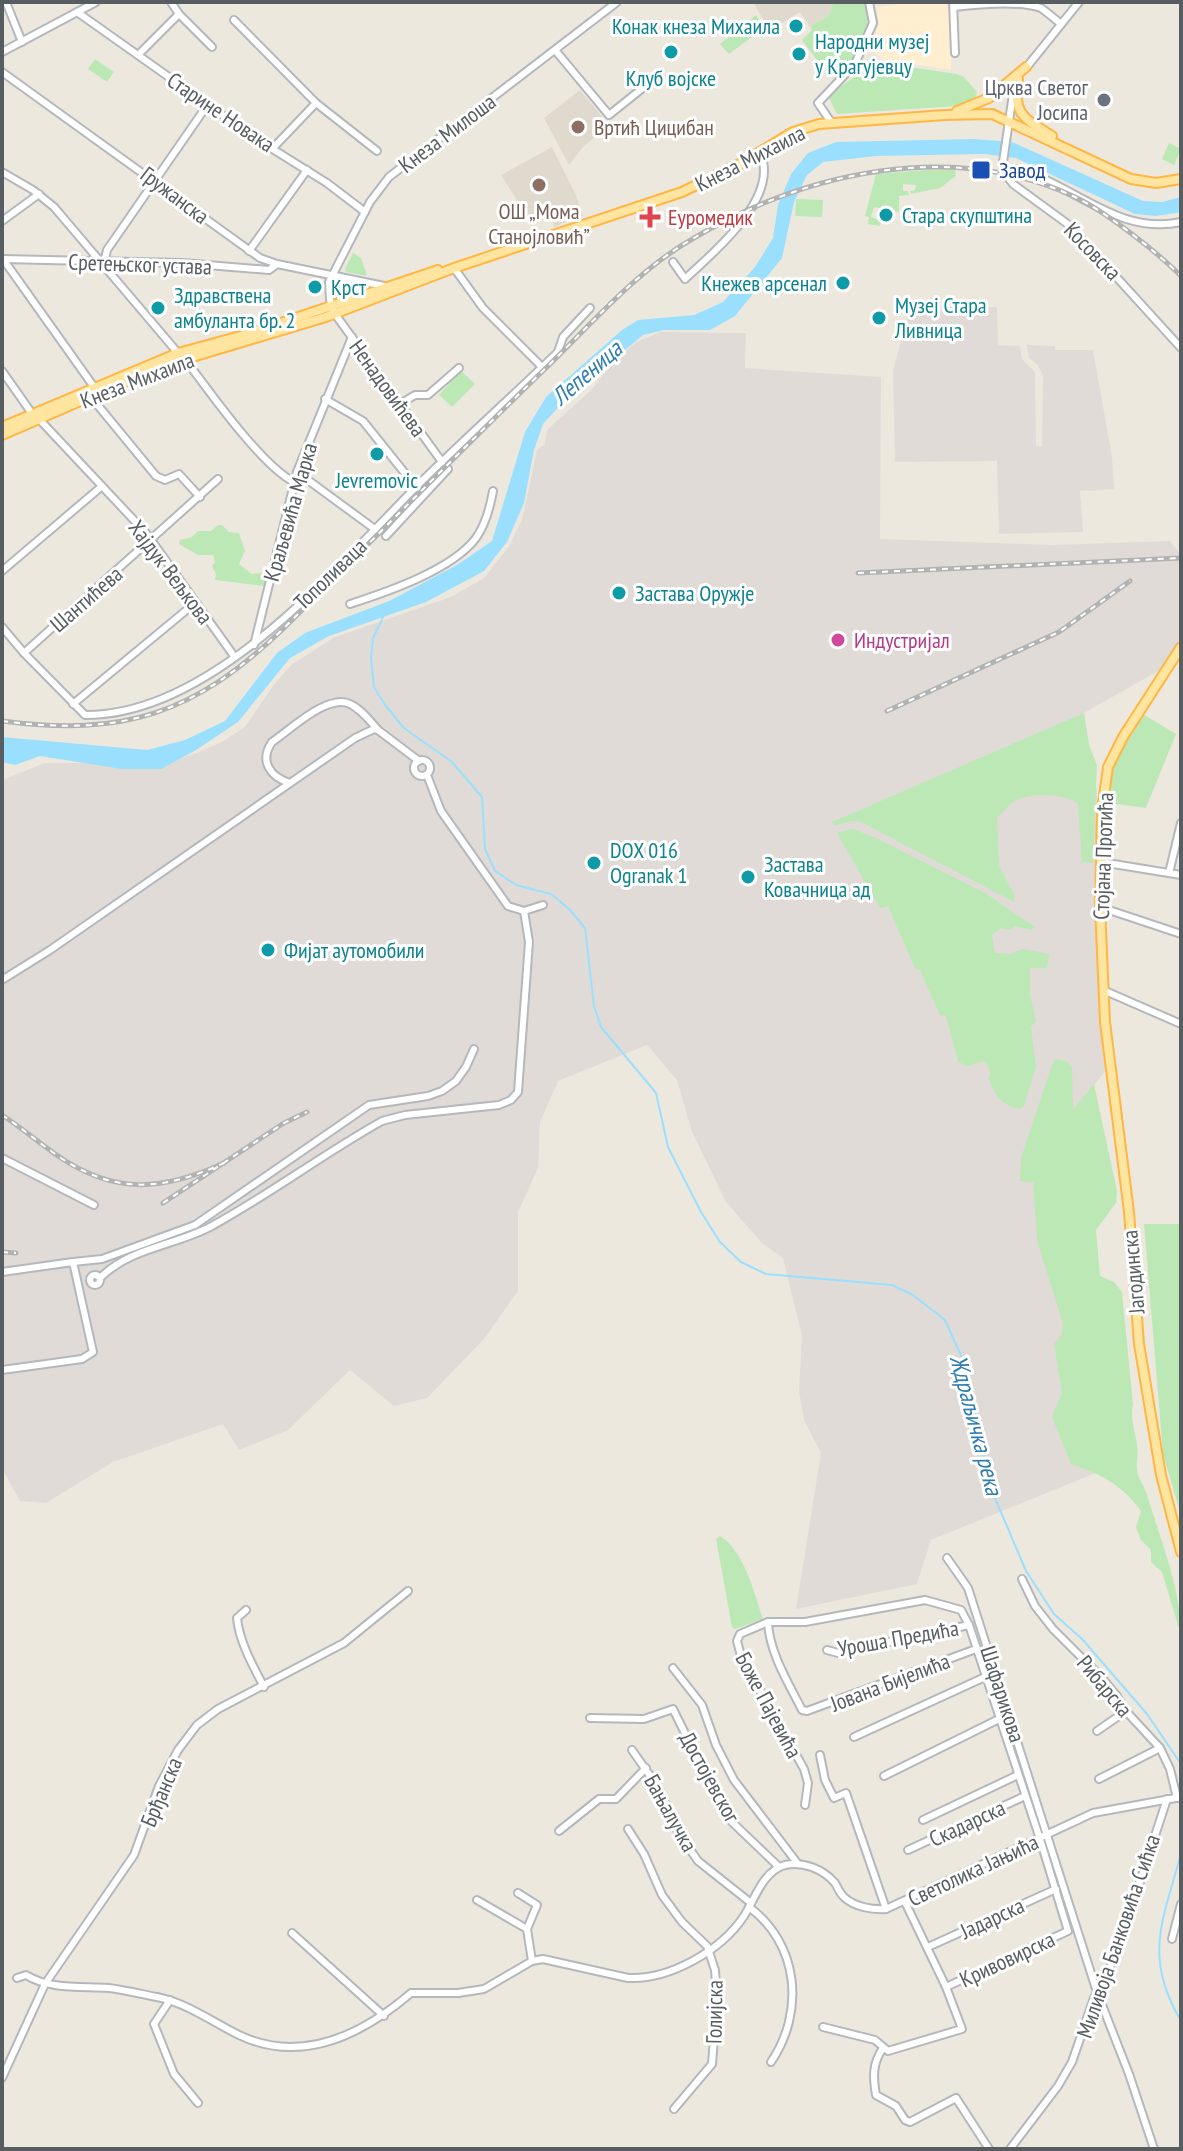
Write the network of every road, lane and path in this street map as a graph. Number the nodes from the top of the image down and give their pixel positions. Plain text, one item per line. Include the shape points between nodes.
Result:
1 (6, 2) edge
2 (96, 2) edge
3 (171, 2) edge
4 (617, 2) edge
5 (869, 2) edge
6 (1079, 2) edge
7 (954, 5) edge
8 (77, 12) junction
9 (179, 14) junction
10 (234, 20) dead end
11 (1061, 24) junction
12 (22, 42) junction
13 (212, 47) dead end
14 (555, 50) junction
15 (2, 52) edge
16 (955, 53) dead end
17 (138, 55) junction
18 (1026, 67) junction
19 (2, 72) edge
20 (1018, 79) junction
21 (649, 83) dead end
22 (316, 103) junction
23 (208, 104) junction
24 (945, 115) junction
25 (1008, 121) junction
26 (831, 122) junction
27 (1065, 147) junction
28 (273, 148) junction
29 (377, 151) dead end
30 (760, 153) junction
31 (1017, 169) dead end
32 (307, 170) junction
33 (2, 172) edge
34 (1181, 179) edge
35 (156, 180) junction
36 (39, 194) junction
37 (365, 212) junction
38 (2, 221) edge
39 (1181, 222) edge
40 (249, 251) junction
41 (3, 259) edge
42 (673, 262) dead end
43 (104, 263) junction
44 (277, 264) junction
45 (454, 268) junction
46 (333, 276) junction
47 (387, 287) junction
48 (343, 306) junction
49 (590, 308) dead end
50 (333, 310) junction
51 (352, 337) junction
52 (1181, 348) edge
53 (181, 356) junction
54 (542, 367) junction
55 (459, 368) dead end
56 (2, 371) edge
57 (93, 392) junction
58 (325, 399) junction
59 (400, 404) junction
60 (36, 417) junction
61 (2, 427) edge
62 (2, 435) edge
63 (442, 462) junction
64 (448, 469) dead end
65 (297, 472) junction
66 (218, 479) dead end
67 (294, 482) junction
68 (101, 487) junction
69 (416, 487) junction
70 (493, 491) dead end
71 (200, 497) junction
72 (376, 530) junction
73 (386, 536) dead end
74 (151, 541) junction
75 (2, 571) edge
76 (195, 603) junction
77 (350, 604) dead end
78 (2, 627) edge
79 (254, 645) junction
80 (1181, 647) edge
81 (24, 653) junction
82 (234, 656) junction
83 (73, 704) junction
84 (378, 730) junction
85 (419, 761) junction
86 (427, 775) junction
87 (290, 783) junction
88 (1181, 823) edge
89 (1101, 862) junction
90 (1169, 873) junction
91 (1181, 875) edge
92 (543, 905) dead end
93 (1100, 907) junction
94 (524, 911) junction
95 (1181, 934) edge
96 (2, 980) edge
97 (1103, 990) junction
98 (1181, 1024) edge
99 (474, 1049) dead end
100 (2, 1158) edge
101 (94, 1205) dead end
102 (73, 1262) junction
103 (2, 1272) edge
104 (100, 1278) dead end
105 (2, 1370) edge
106 (1181, 1552) edge
107 (947, 1558) dead end
108 (1022, 1579) dead end
109 (408, 1591) dead end
110 (246, 1610) dead end
111 (768, 1622) junction
112 (969, 1625) junction
113 (976, 1649) junction
114 (827, 1650) dead end
115 (673, 1668) dead end
116 (985, 1677) junction
117 (264, 1687) junction
118 (1126, 1711) junction
119 (590, 1718) dead end
120 (999, 1719) junction
121 (1097, 1731) dead end
122 (854, 1737) dead end
123 (1160, 1748) junction
124 (632, 1750) dead end
125 (820, 1755) dead end
126 (646, 1768) junction
127 (1018, 1775) junction
128 (884, 1776) dead end
129 (1099, 1779) dead end
130 (1025, 1796) junction
131 (1179, 1798) edge
132 (1167, 1799) junction
133 (1151, 1801) junction
134 (805, 1805) dead end
135 (1161, 1815) junction
136 (923, 1820) dead end
137 (628, 1829) dead end
138 (559, 1831) dead end
139 (1049, 1835) junction
140 (1040, 1839) junction
141 (908, 1850) dead end
142 (798, 1864) junction
143 (779, 1867) junction
144 (1056, 1889) junction
145 (518, 1893) dead end
146 (477, 1900) dead end
147 (905, 1902) junction
148 (1181, 1904) edge
149 (750, 1905) junction
150 (886, 1909) junction
151 (527, 1929) junction
152 (292, 1933) dead end
153 (1172, 1939) dead end
154 (928, 1947) junction
155 (709, 1950) junction
156 (532, 1961) junction
157 (17, 1978) dead end
158 (45, 1984) junction
159 (946, 1987) junction
160 (1097, 1992) junction
161 (170, 2000) junction
162 (384, 2016) junction
163 (823, 2027) dead end
164 (883, 2048) junction
165 (771, 2062) dead end
166 (2, 2078) edge
167 (198, 2103) dead end
168 (674, 2109) dead end
169 (989, 2149) edge
170 (1010, 2149) edge
171 (1154, 2149) edge

1 - 12 street
2 - 8 street
3 - 9 street
4 - 14 street, Кнеза Милоша
5 - 26 street via 874,17 852,69 818,106
6 - 11 street
7 - 11 street via 1029,4
7 - 16 street
8 - 12 street
8 - 17 street, Старине Новака
9 - 13 street
9 - 17 street
10 - 22 street
11 - 18 street
12 - 15 street
14 - 21 street via 609,115
14 - 37 street, Кнеза Милоша via 393,172
17 - 23 street, Старине Новака
18 - 20 street
18 - 24 main road via 989,98
19 - 35 street, Гружанска
20 - 25 street
20 - 27 main road via 1017,104 1024,119
22 - 28 street
22 - 29 street
23 - 28 street, Старине Новака
23 - 35 street
24 - 25 main road, Кнеза Михаила via 984,113
24 - 26 main road, Кнеза Михаила
25 - 27 main road, Кнеза Михаила
25 - 52 street, Косовска via 1003,162 1009,180 1069,225
26 - 30 main road, Кнеза Михаила via 793,132
27 - 34 main road via 1131,179
28 - 32 street, Старине Новака
30 - 42 street via 766,169 761,186 736,229 685,279
30 - 45 main road, Кнеза Михаила via 682,192
31 - 39 street via 1135,223
32 - 37 street, Старине Новака
32 - 40 street
33 - 36 street
35 - 40 street, Гружанска
35 - 43 street via 107,250
36 - 38 street
36 - 43 street
37 - 46 street, Кнеза Милоша
40 - 44 street, Гружанска
41 - 43 street, Сретењског устава
41 - 57 street
43 - 44 street, Сретењског устава via 269,270
43 - 53 street
44 - 46 street, Гружанска
45 - 47 main road, Кнеза Михаила
45 - 48 main road, Кнеза Михаила
45 - 54 street via 483,308
46 - 47 street, Гружанска
46 - 48 street
46 - 50 street via 328,284
47 - 48 main road, Кнеза Михаила
48 - 50 main road, Кнеза Михаила
49 - 54 street, Тополиваца
50 - 51 street, Ненадовићева
50 - 53 main road, Кнеза Михаила
51 - 58 street, Краљевића Марка
51 - 59 street, Ненадовићева
53 - 57 main road, Кнеза Михаила
53 - 67 street via 259,452
54 - 63 street, Тополиваца
55 - 59 street via 435,391
56 - 60 street, Хајдук Вељкова
57 - 60 main road, Кнеза Михаила
57 - 71 street via 156,476 165,480 179,474
58 - 65 street, Краљевића Марка
58 - 69 street via 363,421
59 - 63 street, Ненадовићева
60 - 61 main road, Кнеза Михаила
60 - 62 main road, Кнеза Михаила
60 - 68 street, Хајдук Вељкова
63 - 69 street, Тополиваца
64 - 73 street, Тополиваца
65 - 67 street, Краљевића Марка
65 - 72 street
66 - 71 street, Шантићева
67 - 79 street, Краљевића Марка
68 - 74 street, Хајдук Вељкова
68 - 75 street
69 - 72 street, Тополиваца
70 - 77 street via 483,527 465,550 416,578
71 - 74 street, Шантићева
72 - 79 street, Тополиваца
74 - 76 street, Хајдук Вељкова
74 - 81 street, Шантићева
76 - 82 street, Хајдук Вељкова
76 - 83 street
78 - 81 street
79 - 82 street, Тополиваца
80 - 89 main road, Стојана Протића via 1111,759 1102,803
81 - 83 street
82 - 83 street, Тополиваца via 212,673 132,707 90,715
84 - 85 street
84 - 87 street via 355,738
84 - 87 street via 347,702 323,706 266,751 274,776
85 - 86 street via 430,765
85 - 86 street via 415,772
86 - 94 street via 441,811 508,906
87 - 96 street
88 - 90 street
89 - 90 street
89 - 93 main road, Стојана Протића
90 - 91 street
92 - 94 street
93 - 95 street
93 - 97 main road, Стојана Протића
94 - 104 street via 529,942 518,1092 511,1100 382,1121 208,1228 114,1263
97 - 98 street
97 - 106 main road, Јагодинска via 1139,1344 1161,1475
99 - 102 street via 456,1081 442,1091 369,1105 195,1225 102,1259
100 - 101 street
102 - 103 street
102 - 105 street via 93,1352 82,1359
107 - 139 street, Шафарикова via 968,1588
108 - 118 street, Рибарска via 1053,1629
109 - 117 street, Брђанска via 344,1643
110 - 117 street via 237,1618 238,1626
111 - 112 street, Кривовирска via 805,1622 925,1600 961,1610
111 - 113 street, Јована Бијелића via 769,1636 802,1710 812,1711
111 - 134 street, Боже Пајевића via 743,1631 737,1645 804,1769
112 - 113 street, Кривовирска
112 - 114 street, Уроша Предића via 838,1653
113 - 116 street, Кривовирска
115 - 142 street via 702,1705 734,1780
116 - 120 street, Кривовирска
116 - 122 street
117 - 158 street, Брђанска via 207,1716 189,1734 163,1777 134,1855
118 - 121 street
118 - 123 street, Рибарска
119 - 143 street, Достојевског via 629,1721 674,1711 732,1822
120 - 127 street, Кривовирска
120 - 128 street
123 - 129 street
123 - 131 street, Рибарска
124 - 126 street, Бањалучка
125 - 150 street via 834,1798 846,1793
126 - 138 street via 616,1799 597,1801
126 - 149 street, Бањалучка via 698,1861
127 - 130 street, Кривовирска
127 - 136 street
130 - 140 street, Кривовирска
130 - 141 street, Скадарска
131 - 132 street, Светолика Јањића
132 - 133 street, Светолика Јањића
132 - 135 street, Миливоја Банковића Сићка
133 - 135 street
133 - 139 street, Светолика Јањића via 1093,1813
135 - 160 street, Миливоја Банковића Сићка via 1116,1955
137 - 155 street via 662,1895
139 - 140 street, Светолика Јањића
139 - 160 street, Шафарикова
140 - 144 street, Кривовирска
140 - 147 street, Светолика Јањића
142 - 143 street
142 - 150 street, Светолика Јањића via 823,1872 846,1900
143 - 149 street
144 - 154 street, Јадарска
144 - 159 street, Кривовирска via 1068,1931
145 - 151 street via 537,1905
146 - 151 street
147 - 150 street, Светолика Јањића
147 - 154 street
148 - 153 street
149 - 155 street
149 - 165 street, Бањалучка via 777,1938 791,1972 789,2025
151 - 156 street
152 - 162 street
154 - 159 street
155 - 156 street via 671,1971 640,1979 548,1959
155 - 168 street, Голијска via 717,1988 713,2060
156 - 162 street via 484,1989 411,1993
157 - 158 street via 26,1975
158 - 161 street
158 - 166 street, Брђанска
159 - 164 street via 962,2029 888,2051
160 - 170 street, Миливоја Банковића Сићка via 1072,2062
160 - 171 street, Шафарикова
161 - 162 street via 237,2034 277,2047 318,2045
161 - 167 street via 154,2024 174,2074
163 - 164 street via 875,2040
164 - 169 street via 875,2062 876,2095 910,2122 956,2098

